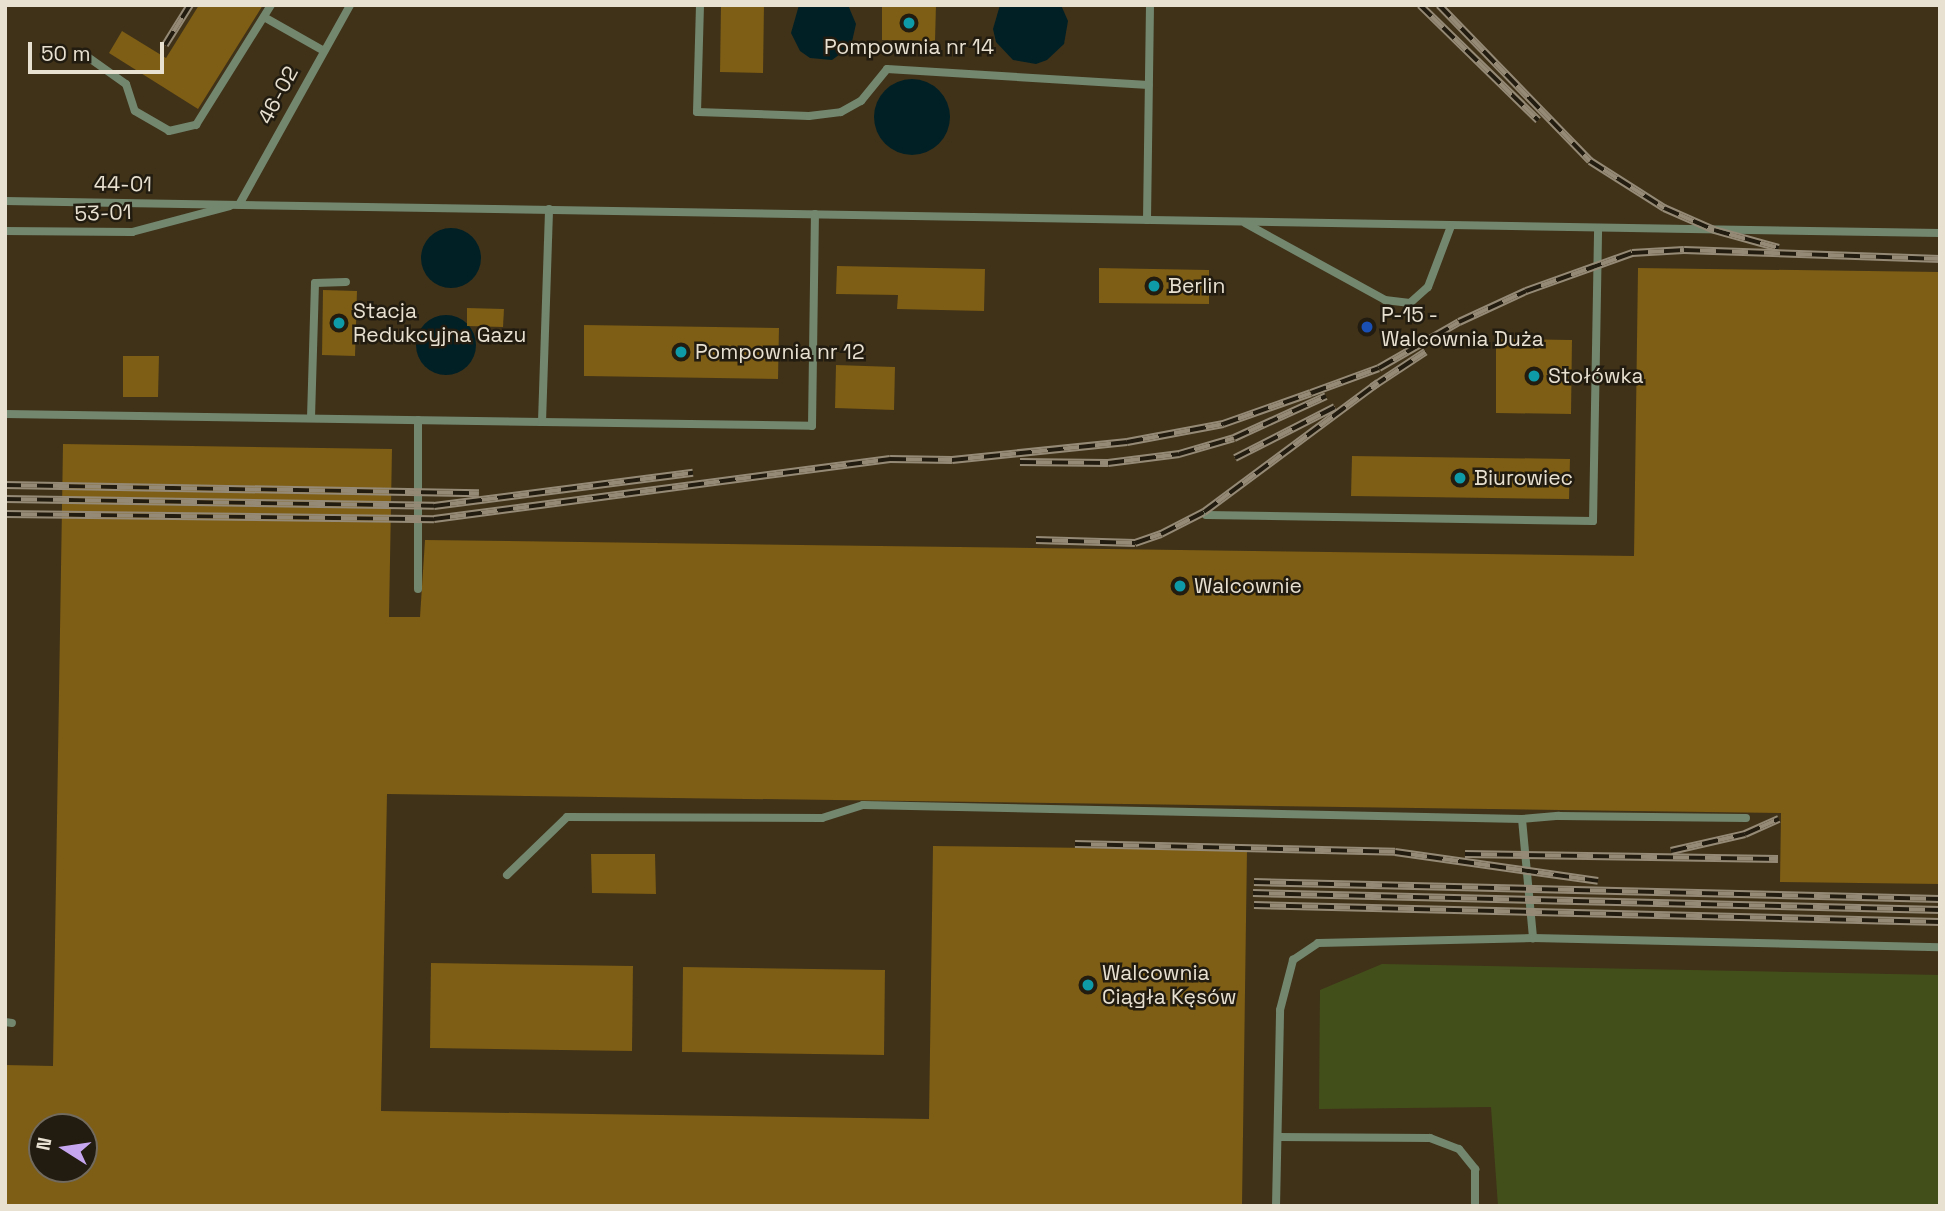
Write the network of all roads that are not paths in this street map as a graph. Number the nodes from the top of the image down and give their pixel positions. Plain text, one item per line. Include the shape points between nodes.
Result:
1 (271, 5) edge
2 (350, 5) edge
3 (700, 5) edge
4 (1150, 5) edge
5 (264, 17) junction
6 (322, 50) junction
7 (85, 55) dead end
8 (1149, 85) junction
9 (5, 201) edge
10 (240, 203) junction
11 (550, 209) junction
12 (815, 214) junction
13 (1147, 220) junction
14 (1242, 222) junction
15 (1451, 226) junction
16 (1598, 228) junction
17 (5, 231) edge
18 (1940, 233) edge
19 (346, 282) dead end
20 (5, 414) edge
21 (312, 418) junction
22 (418, 420) junction
23 (542, 422) junction
24 (1206, 515) dead end
25 (418, 589) dead end
26 (1746, 818) dead end
27 (1522, 819) junction
28 (507, 875) dead end
29 (1533, 938) junction
30 (1940, 947) edge
31 (1278, 1137) junction
32 (1276, 1206) edge
33 (1475, 1206) edge

1 - 5 lane
2 - 6 lane, 46-02
3 - 8 lane via 697,111 809,116 841,112 861,101 887,69
4 - 8 lane
5 - 6 lane
5 - 7 lane via 196,125 169,131 135,111 126,84
6 - 10 lane, 46-02
8 - 13 lane
9 - 10 lane, 44-01
10 - 11 lane, 44-01
10 - 17 lane, 53-01 via 132,232
11 - 12 lane, 44-01
11 - 23 lane
12 - 13 lane, 44-01
12 - 23 lane via 812,426
13 - 14 lane, 44-01
14 - 15 lane, 44-01
14 - 15 lane via 1385,300 1410,303 1428,287
15 - 16 lane, 44-01
16 - 18 lane, 44-01
16 - 24 lane via 1593,521
19 - 21 lane via 315,283
20 - 21 lane
21 - 22 lane
22 - 23 lane
22 - 25 lane
26 - 27 lane
27 - 28 lane via 863,805 822,818 567,817
27 - 29 lane
29 - 30 lane
29 - 31 lane via 1318,943 1293,960 1280,1010
31 - 32 lane
31 - 33 lane via 1430,1138 1459,1149 1475,1169

